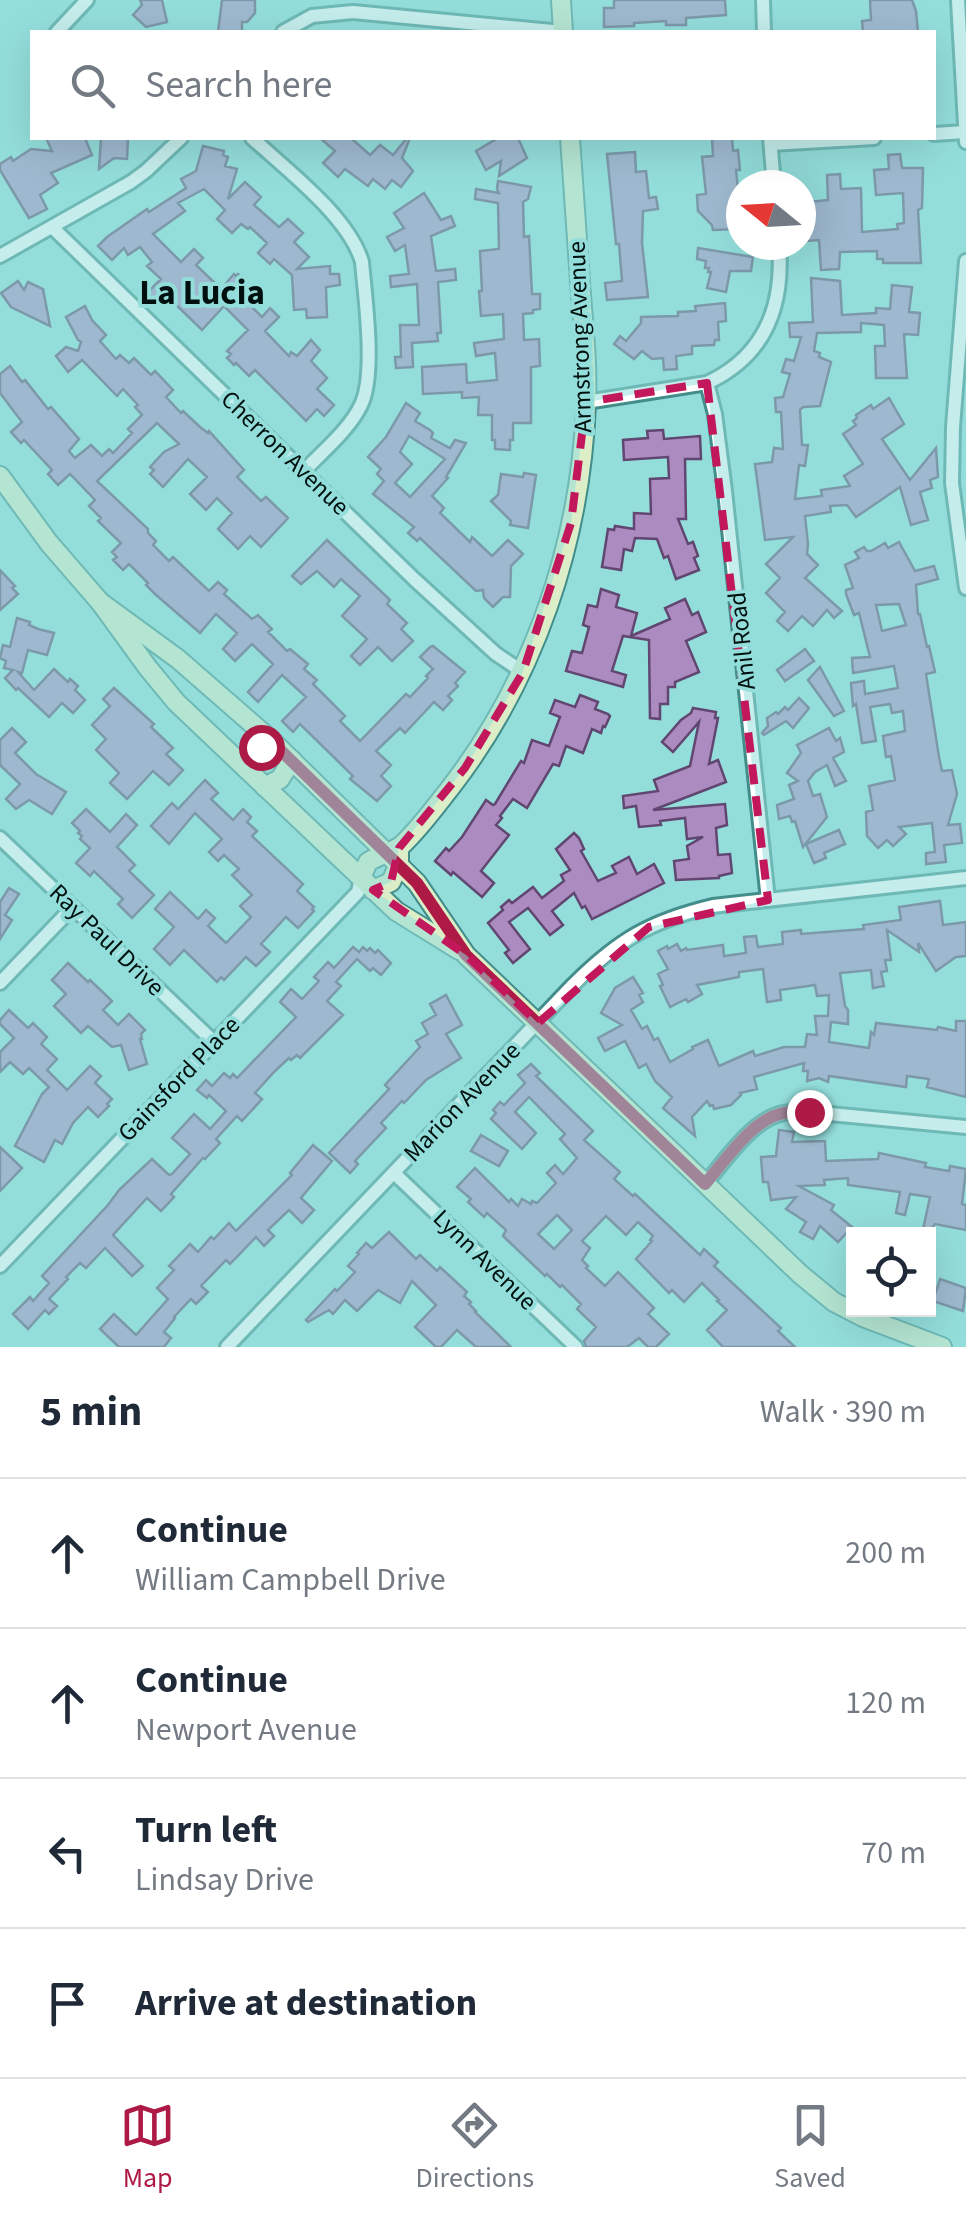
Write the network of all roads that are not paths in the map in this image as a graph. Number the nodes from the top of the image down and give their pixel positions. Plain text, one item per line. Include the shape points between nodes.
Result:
1 (87, 0) edge
2 (561, 0) edge
3 (764, 0) edge
4 (958, 0) edge
5 (962, 24) edge
6 (59, 30) edge
7 (287, 30) edge
8 (542, 30) edge
9 (563, 30) edge
10 (764, 30) edge
11 (966, 132) edge
12 (936, 134) edge
13 (179, 140) edge
14 (254, 140) edge
15 (570, 140) edge
16 (771, 140) edge
17 (966, 142) edge
18 (773, 170) edge
19 (52, 227) junction
20 (0, 256) edge
21 (778, 260) edge
22 (966, 260) edge
23 (708, 383) junction
24 (586, 402) junction
25 (304, 471) junction
26 (0, 476) edge
27 (966, 588) edge
28 (100, 602) junction
29 (522, 672) junction
30 (200, 677) junction
31 (176, 702) junction
32 (272, 742) junction
33 (292, 760) junction
34 (247, 768) junction
35 (266, 787) junction
36 (0, 838) edge
37 (395, 854) junction
38 (966, 878) edge
39 (364, 887) junction
40 (768, 900) junction
41 (72, 908) junction
42 (466, 955) junction
43 (0, 983) edge
44 (538, 1023) junction
45 (214, 1042) junction
46 (966, 1127) edge
47 (394, 1173) junction
48 (705, 1184) junction
49 (0, 1266) edge
50 (227, 1347) edge
51 (576, 1347) edge
52 (942, 1347) edge

1 - 6 street
2 - 9 street
3 - 10 street
4 - 5 street
5 - 11 street
7 - 8 street via 312,16 353,12
11 - 12 street
11 - 17 street
13 - 19 street via 131,182
14 - 25 street via 336,217 362,262 368,370 362,404
15 - 24 street, Armstrong Avenue
16 - 18 street
19 - 20 street
19 - 25 street, Cherron Avenue
21 - 23 street via 768,326 739,364
22 - 27 street via 952,458
23 - 24 street
23 - 40 street, Anil Road
24 - 29 street, Armstrong Avenue via 571,523
25 - 29 street, Cherron Avenue
26 - 28 street
28 - 30 street
28 - 31 street
29 - 37 street, Armstrong Avenue via 466,768
30 - 31 street
30 - 32 street
31 - 34 street
32 - 33 street
32 - 34 street via 256,751
33 - 35 street
33 - 37 street
34 - 35 street
35 - 39 street
36 - 41 street, Ray Paul Drive
37 - 39 street via 368,862
37 - 39 street via 391,882
37 - 42 street
38 - 40 street, Marion Avenue
39 - 42 street
39 - 45 street, Gainsford Place
40 - 44 street, Marion Avenue via 682,914 620,942
41 - 43 street
41 - 45 street, Ray Paul Drive
42 - 44 street
44 - 47 street, Marion Avenue
44 - 48 street
45 - 49 street, Gainsford Place
46 - 48 street via 783,1113 754,1128
47 - 50 street, Marion Avenue
47 - 51 street, Lynn Avenue
48 - 52 street via 834,1302

